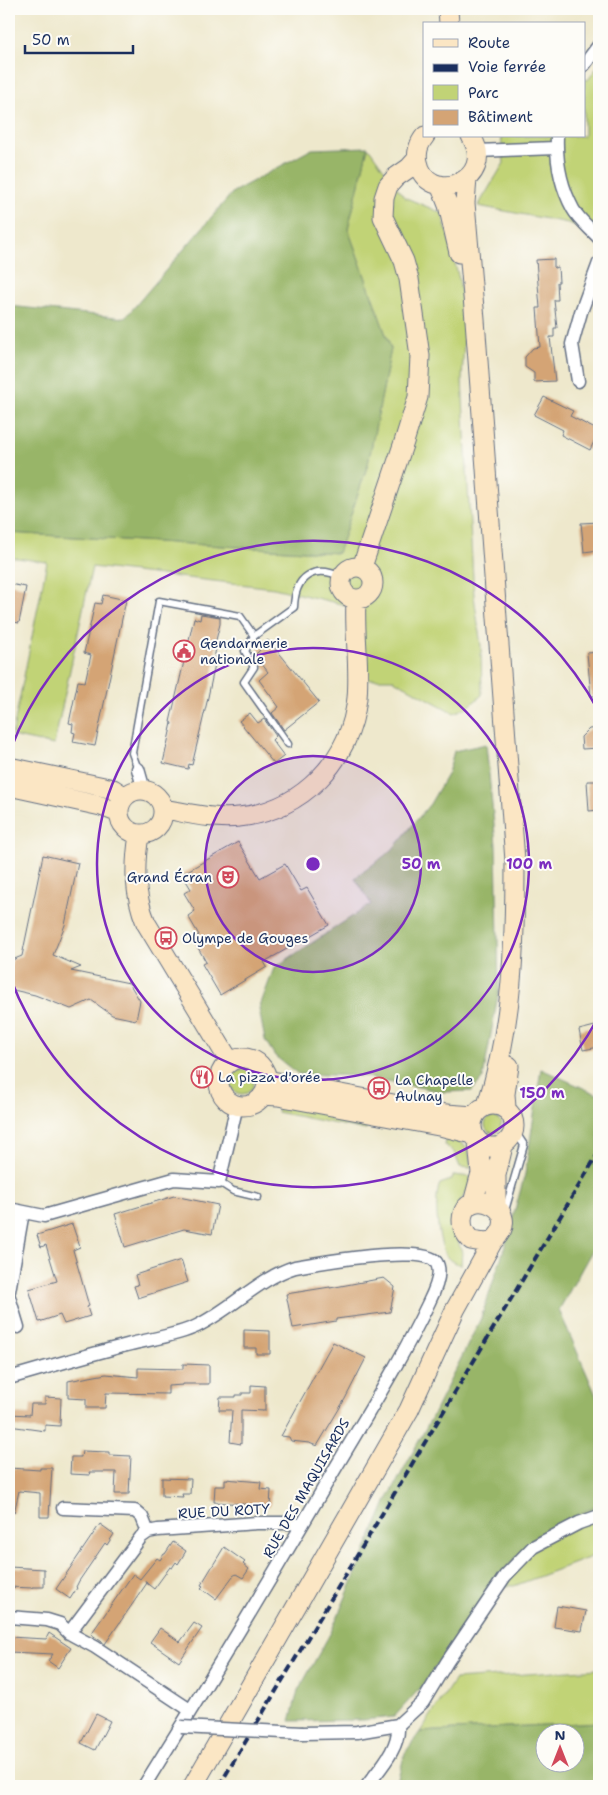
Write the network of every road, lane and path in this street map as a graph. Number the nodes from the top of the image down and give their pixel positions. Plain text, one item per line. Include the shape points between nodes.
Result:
1 (448, 9) edge
2 (449, 22) edge
3 (599, 46) edge
4 (586, 62) edge
5 (424, 138) edge
6 (557, 142) edge
7 (474, 144) edge
8 (417, 159) junction
9 (467, 179) junction
10 (440, 185) junction
11 (599, 238) edge
12 (599, 263) edge
13 (475, 320) junction
14 (578, 381) dead end
15 (362, 567) junction
16 (342, 578) junction
17 (356, 600) junction
18 (254, 636) junction
19 (288, 744) dead end
20 (9, 767) edge
21 (138, 769) joint
22 (9, 786) edge
23 (144, 790) junction
24 (122, 805) junction
25 (164, 809) junction
26 (138, 835) junction
27 (514, 861) junction
28 (230, 1062) junction
29 (265, 1087) junction
30 (237, 1105) junction
31 (506, 1108) junction
32 (478, 1124) junction
33 (514, 1130) junction
34 (503, 1146) junction
35 (219, 1182) junction
36 (258, 1197) dead end
37 (472, 1203) junction
38 (9, 1209) edge
39 (24, 1212) junction
40 (500, 1212) junction
41 (466, 1235) junction
42 (493, 1241) junction
43 (9, 1291) edge
44 (9, 1297) edge
45 (455, 1310) junction
46 (18, 1327) dead end
47 (9, 1378) edge
48 (63, 1508) dead end
49 (599, 1516) edge
50 (301, 1526) junction
51 (148, 1532) junction
52 (9, 1618) edge
53 (70, 1633) junction
54 (190, 1710) junction
55 (398, 1725) junction
56 (181, 1727) junction
57 (144, 1786) edge
58 (193, 1786) edge
59 (367, 1786) edge

1 - 2 main road
3 - 4 street
5 - 8 main road
6 - 7 street
6 - 11 street via 560,175 573,210
7 - 9 main road via 477,162
8 - 10 main road via 424,176
8 - 15 main road via 388,186 383,217 409,279 420,356 418,397
9 - 10 main road via 459,184
9 - 13 main road via 464,202
10 - 13 main road via 448,205
12 - 14 street via 572,344
13 - 27 main road
15 - 16 main road via 352,567
15 - 17 main road via 373,578 373,588 366,597
16 - 17 main road via 344,592
16 - 18 lane via 324,572 302,579 294,606
17 - 25 main road via 357,698 348,736 326,772 287,804 263,812 239,817 214,817
18 - 19 lane via 245,651 254,667 244,682
18 - 21 lane via 240,616 159,602 132,753
20 - 24 main road via 113,789
21 - 23 street
22 - 24 main road via 101,806
23 - 24 main road via 134,791
23 - 25 main road via 153,793
24 - 26 main road via 122,823
25 - 26 main road via 158,828 149,834
26 - 28 main road via 136,888 146,923
27 - 31 main road via 524,926 523,959 505,1094
27 - 32 main road via 515,930 510,994 498,1072
28 - 29 main road via 245,1058 260,1065
28 - 30 main road via 220,1075 220,1090 224,1097
29 - 30 main road via 252,1104
29 - 32 main road via 446,1114
30 - 35 street
31 - 32 main road via 497,1104
31 - 33 main road via 514,1121
32 - 34 main road via 486,1146
32 - 37 main road via 480,1173
33 - 34 main road
33 - 40 lane via 524,1145
34 - 40 main road via 496,1175
35 - 36 lane via 233,1192
35 - 39 street via 174,1179 44,1216
37 - 40 main road via 490,1202
37 - 41 main road via 462,1216
38 - 39 street
39 - 43 street
40 - 42 main road via 503,1226
41 - 42 main road via 478,1242
41 - 45 main road via 468,1263
42 - 45 main road
44 - 46 street
45 - 58 main road via 408,1410
47 - 50 street, RUE DES MAQUISARDS via 197,1326 267,1279 295,1267 391,1254 432,1258 438,1269 430,1301
48 - 51 street via 135,1511 142,1517
49 - 55 street via 578,1523 533,1547 505,1576 423,1702
50 - 51 street, RUE DU ROTY via 257,1523
50 - 54 street, RUE DES MAQUISARDS
51 - 53 street
52 - 53 street via 47,1620 60,1624
53 - 54 street
54 - 56 street, RUE DES MAQUISARDS
55 - 56 street, bridge via 357,1732 303,1733
55 - 59 street via 399,1734 393,1750
56 - 57 street, RUE DES MAQUISARDS

